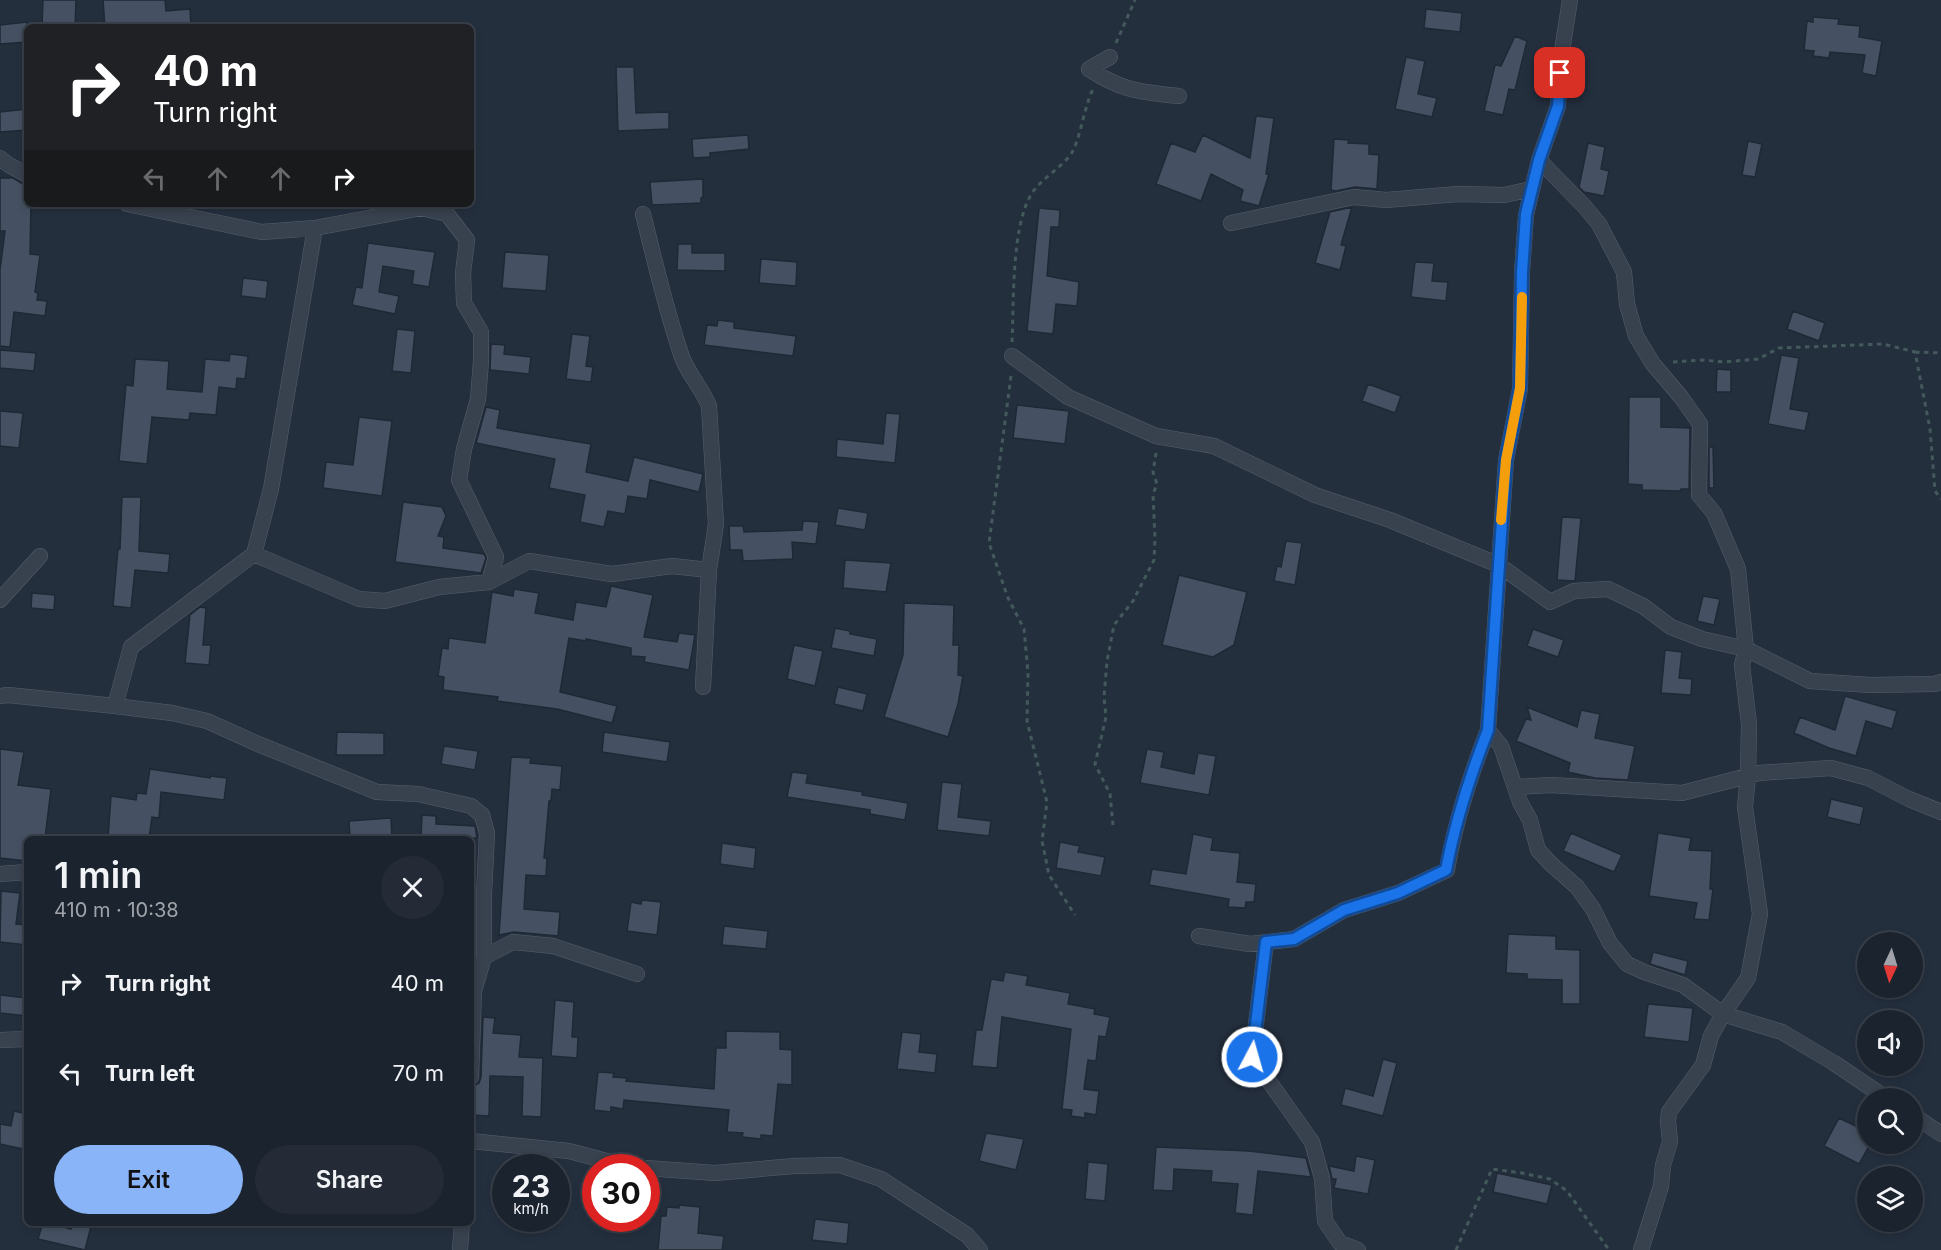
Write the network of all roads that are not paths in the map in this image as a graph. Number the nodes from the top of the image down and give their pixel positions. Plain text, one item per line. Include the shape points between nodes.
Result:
1 (1570, 0) edge
2 (1110, 57) road end
3 (1179, 96) dead end
4 (0, 158) edge
5 (1539, 160) junction
6 (24, 173) edge
7 (1532, 189) junction
8 (141, 207) edge
9 (643, 214) dead end
10 (1231, 223) dead end
11 (315, 228) junction
12 (1012, 356) road end
13 (255, 554) junction
14 (40, 556) dead end
15 (1499, 565) junction
16 (709, 570) junction
17 (489, 582) junction
18 (0, 600) edge
19 (1746, 649) junction
20 (1941, 682) edge
21 (703, 687) dead end
22 (0, 696) edge
23 (115, 706) junction
24 (1488, 730) junction
25 (1748, 776) junction
26 (1515, 787) junction
27 (1941, 812) edge
28 (24, 872) edge
29 (0, 874) edge
30 (1199, 936) dead end
31 (1266, 942) junction
32 (484, 957) junction
33 (637, 974) dead end
34 (474, 991) edge
35 (1723, 1014) junction
36 (24, 1039) edge
37 (0, 1040) edge
38 (1871, 1088) edge
39 (1923, 1122) edge
40 (1941, 1134) edge
41 (474, 1141) edge
42 (582, 1154) edge
43 (660, 1169) edge
44 (462, 1226) edge
45 (460, 1250) edge
46 (980, 1250) edge
47 (1358, 1250) edge
48 (1641, 1250) edge

1 - 5 street via 1558,106
2 - 3 street via 1089,69 1136,92
4 - 6 street
5 - 7 street
5 - 19 street via 1599,224 1623,272 1636,336 1700,424 1699,495 1714,513 1738,569
7 - 10 street via 1504,195 1386,200 1354,197
7 - 15 street via 1522,272 1520,388 1506,460
8 - 11 street via 262,232
9 - 16 street via 683,360 709,405 716,524
11 - 13 street via 271,489
11 - 17 street via 421,208 447,214 467,240 464,303 481,332 481,361 459,480 496,557
12 - 15 street via 1068,397 1156,436 1214,447 1315,495 1390,520
13 - 17 street via 359,599 385,601 439,587
13 - 23 street via 131,647
14 - 18 street
15 - 19 street via 1550,602 1574,591 1608,589 1643,606 1671,627
15 - 24 street
16 - 17 street via 672,566 612,574 529,561
16 - 21 street
19 - 20 street via 1810,681 1870,685
19 - 25 street via 1742,665 1749,724
22 - 23 street
23 - 32 street via 207,721 377,792 418,794 471,806 482,816 487,833
24 - 26 street via 1502,746
24 - 31 street via 1452,836 1446,870 1398,893 1344,910 1294,939
25 - 26 street via 1682,793 1551,785
25 - 27 street via 1831,768 1868,778
25 - 35 street via 1745,807 1760,914 1748,978
26 - 35 street via 1538,850 1577,887 1610,944 1628,963 1683,985
28 - 29 street
30 - 31 street via 1250,944
31 - 47 street via 1252,1057 1312,1142 1322,1178 1325,1221 1340,1243
32 - 33 street via 513,942 553,946
32 - 34 street
35 - 38 street via 1782,1032
35 - 48 street via 1711,1036 1703,1065 1669,1112 1670,1142
36 - 37 street
39 - 40 street
41 - 42 street
43 - 46 street via 715,1173 840,1165 880,1179 967,1235
44 - 45 street

